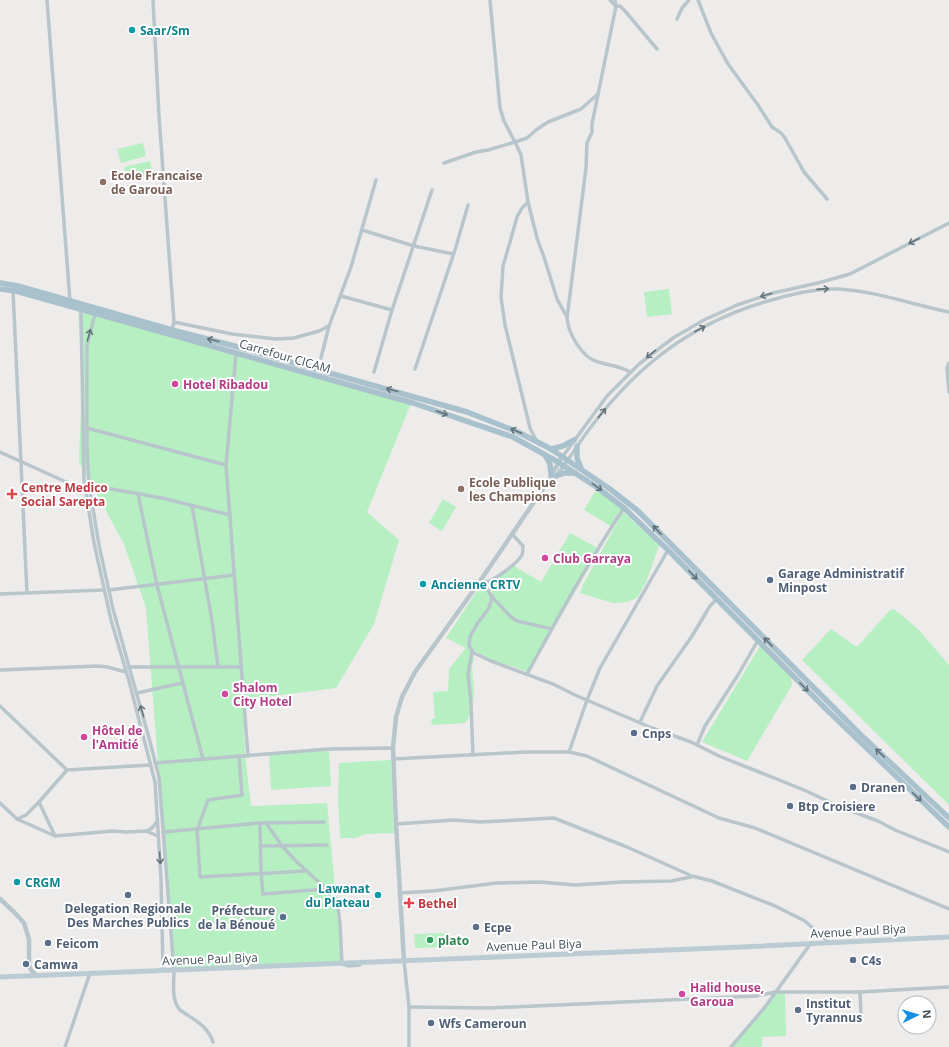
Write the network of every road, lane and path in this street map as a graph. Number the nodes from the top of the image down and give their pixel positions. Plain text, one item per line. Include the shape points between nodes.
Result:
1 (47, 0) edge
2 (154, 0) edge
3 (490, 0) edge
4 (610, 0) edge
5 (615, 0) edge
6 (689, 0) edge
7 (698, 0) edge
8 (616, 6) junction
9 (677, 19) dead end
10 (657, 49) dead end
11 (599, 94) junction
12 (516, 142) junction
13 (444, 163) dead end
14 (376, 180) dead end
15 (432, 190) dead end
16 (828, 199) dead end
17 (528, 202) junction
18 (468, 205) dead end
19 (949, 223) edge
20 (362, 230) junction
21 (414, 246) junction
22 (454, 254) junction
23 (0, 283) edge
24 (0, 289) edge
25 (13, 291) junction
26 (341, 296) junction
27 (70, 301) junction
28 (80, 310) junction
29 (392, 310) junction
30 (949, 312) edge
31 (95, 314) junction
32 (567, 318) junction
33 (174, 322) junction
34 (329, 326) junction
35 (172, 330) junction
36 (236, 354) junction
37 (321, 358) dead end
38 (638, 362) junction
39 (949, 364) edge
40 (415, 369) dead end
41 (643, 369) junction
42 (374, 372) dead end
43 (630, 372) junction
44 (949, 392) edge
45 (87, 428) junction
46 (536, 441) junction
47 (576, 443) junction
48 (551, 449) junction
49 (0, 452) edge
50 (545, 455) junction
51 (562, 456) junction
52 (568, 460) junction
53 (20, 461) junction
54 (558, 462) junction
55 (226, 465) junction
56 (564, 466) junction
57 (581, 468) junction
58 (576, 473) junction
59 (553, 475) junction
60 (90, 485) junction
61 (86, 491) junction
62 (138, 494) junction
63 (192, 506) junction
64 (624, 508) junction
65 (230, 515) junction
66 (512, 534) junction
67 (668, 550) junction
68 (234, 575) junction
69 (204, 579) junction
70 (478, 584) junction
71 (484, 584) junction
72 (156, 585) junction
73 (107, 590) junction
74 (27, 593) junction
75 (0, 594) edge
76 (492, 598) junction
77 (717, 599) junction
78 (552, 629) junction
79 (758, 640) junction
80 (472, 651) junction
81 (241, 666) junction
82 (129, 667) junction
83 (218, 667) junction
84 (178, 668) junction
85 (0, 670) edge
86 (126, 672) junction
87 (527, 674) junction
88 (182, 683) junction
89 (137, 693) junction
90 (587, 700) junction
91 (0, 706) edge
92 (640, 722) junction
93 (697, 745) junction
94 (393, 748) junction
95 (569, 752) junction
96 (473, 755) junction
97 (239, 756) junction
98 (248, 756) junction
99 (203, 759) junction
100 (393, 759) junction
101 (155, 763) junction
102 (150, 765) junction
103 (67, 770) junction
104 (39, 802) junction
105 (0, 803) edge
106 (949, 818) edge
107 (18, 819) junction
108 (157, 822) junction
109 (324, 822) dead end
110 (260, 823) junction
111 (266, 823) junction
112 (396, 824) junction
113 (949, 827) edge
114 (197, 828) junction
115 (146, 830) junction
116 (163, 832) junction
117 (55, 836) junction
118 (158, 836) junction
119 (260, 846) junction
120 (282, 846) junction
121 (327, 846) dead end
122 (949, 852) edge
123 (305, 871) junction
124 (261, 872) junction
125 (692, 876) junction
126 (326, 889) junction
127 (400, 893) junction
128 (0, 899) edge
129 (949, 909) edge
130 (949, 937) edge
131 (828, 942) junction
132 (811, 943) junction
133 (404, 960) junction
134 (342, 964) junction
135 (29, 965) junction
136 (163, 970) dead end
137 (174, 971) junction
138 (90, 973) junction
139 (37, 976) junction
140 (0, 977) edge
141 (21, 977) junction
142 (949, 987) edge
143 (776, 992) junction
144 (860, 992) junction
145 (409, 1007) junction
146 (861, 1016) dead end
147 (213, 1042) dead end
148 (65, 1047) edge
149 (409, 1047) edge
150 (731, 1047) edge

1 - 27 street
2 - 33 street via 159,116
3 - 12 street via 500,108
4 - 8 street
5 - 8 street
6 - 9 street
7 - 16 street via 711,33 728,64 772,126 785,138 804,172
8 - 10 street via 625,11
8 - 11 street
11 - 12 street via 579,110 548,122 527,138
11 - 32 street via 592,132 587,143
12 - 13 street
12 - 17 street via 521,154
14 - 20 street
15 - 21 street
17 - 32 street via 536,238 552,285
17 - 46 street via 517,217 504,266 501,297 524,406
18 - 22 street
19 -> 38 street via 839,278 773,293 732,307 673,338
20 - 21 street
20 - 26 street
21 - 22 street
21 - 29 street
22 - 40 street
23 - 27 main road
24 - 25 main road, Carrefour CICAM
25 - 28 main road, Carrefour CICAM
25 - 53 street
26 - 29 street
26 - 34 street
27 - 35 main road
28 - 31 main road, Carrefour CICAM
28 - 61 street
29 - 42 street
41 -> 30 street via 687,336 725,317 756,304 804,292 829,289 855,291
31 - 36 main road, Carrefour CICAM
45 -> 31 street via 86,345
32 - 43 street via 582,352 596,362 624,368
33 - 34 street via 232,334 276,339 294,338
33 - 35 street
34 - 37 street
46 -> 35 main road via 467,412
36 -> 50 main road, Carrefour CICAM via 413,403 513,437
36 - 55 street
38 - 41 street
38 - 43 street
39 - 44 street
47 -> 41 street via 628,382
43 - 47 street via 607,396
45 - 55 street
45 - 60 street
46 - 48 main road
47 - 48 main road
47 - 51 street
47 - 52 street
47 - 57 main road via 576,458
48 - 51 main road
49 - 53 street
50 - 54 main road, Carrefour CICAM
50 - 59 main road
51 - 52 main road
51 - 54 street
52 - 56 street
52 - 57 main road
53 - 61 street
53 - 74 street
54 - 56 main road, Carrefour CICAM
54 - 59 street
55 - 65 street
56 - 58 main road, Carrefour CICAM
56 - 59 street
106 -> 57 main road via 860,734 647,520
58 - 59 main road
58 -> 64 main road, Carrefour CICAM
59 - 66 street
60 - 62 street
60 - 73 street
61 - 73 street via 94,543
62 - 63 street
62 - 72 street
63 - 65 street
63 - 69 street
64 - 67 main road, Carrefour CICAM
64 - 78 street
65 - 68 street
66 - 70 street
66 - 71 street via 523,546 522,554 518,560
67 -> 77 main road, Carrefour CICAM
67 - 90 street via 600,668
68 - 69 street
68 - 81 street
69 - 72 street
69 - 83 street
70 - 71 street
70 - 94 street via 415,672 402,697 396,717
71 - 76 street
72 - 73 street
72 - 84 street
73 - 74 street
73 - 82 street
73 - 86 street via 111,620
74 - 75 street
76 - 78 street via 517,621
76 - 80 street via 489,608 470,637
77 - 79 main road, Carrefour CICAM
77 - 92 street via 657,686
78 - 87 street
79 - 93 street via 705,726
79 -> 113 main road, Carrefour CICAM
80 - 87 street
80 - 96 street via 468,674
81 - 83 street
81 - 98 street
82 - 84 street
82 - 89 street
83 - 84 street
84 - 88 street
85 - 86 street via 98,666
86 - 102 street
87 - 90 street
88 - 89 street
88 - 99 street
101 -> 89 street
90 - 92 street
90 - 95 street
91 - 103 street
92 - 93 street
93 - 122 street
94 - 98 street via 329,749
94 - 100 street
95 - 96 street
95 - 129 street via 594,759 719,818 755,828
96 - 100 street
97 - 98 street
97 - 99 street
97 - 114 street via 242,795 208,800
99 - 101 street
100 - 112 street
101 - 116 street via 159,777
102 - 103 street
102 - 108 street via 155,782
103 - 104 street
104 - 107 street
104 - 117 street
105 - 107 street
107 - 117 street
108 - 115 street via 151,829
108 - 118 street
109 - 111 street
110 - 111 street
110 - 114 street
110 - 119 street
111 - 120 street
112 - 125 street via 554,818
112 - 127 street
114 - 116 street
114 - 124 street via 200,877
115 - 117 street
115 - 118 street
116 - 137 street
118 -> 136 street
119 - 120 street
119 - 124 street
120 - 121 street
120 - 123 street
123 - 124 street
123 - 126 street
124 - 126 street via 263,894
125 - 127 street via 670,881 575,885 540,882 497,883
125 - 131 street via 738,890 799,918
126 - 134 street via 337,899
127 - 133 street
128 - 135 street via 26,928 30,950
130 - 131 main road, Avenue Paul Biya
131 - 132 main road, Avenue Paul Biya
132 - 133 main road, Avenue Paul Biya
132 - 143 street
133 - 134 main road, Avenue Paul Biya
133 - 145 street
134 - 137 main road, Avenue Paul Biya
135 - 139 street
135 - 141 street
137 - 138 main road, Avenue Paul Biya
137 - 147 street via 177,1006 206,1029
138 - 139 main road, Avenue Paul Biya
138 - 148 street
139 - 141 main road, Avenue Paul Biya
140 - 141 main road, Avenue Paul Biya
142 - 144 street
143 - 144 street
143 - 145 street via 756,996 497,1008
143 - 150 street
144 - 146 street
145 - 149 street

